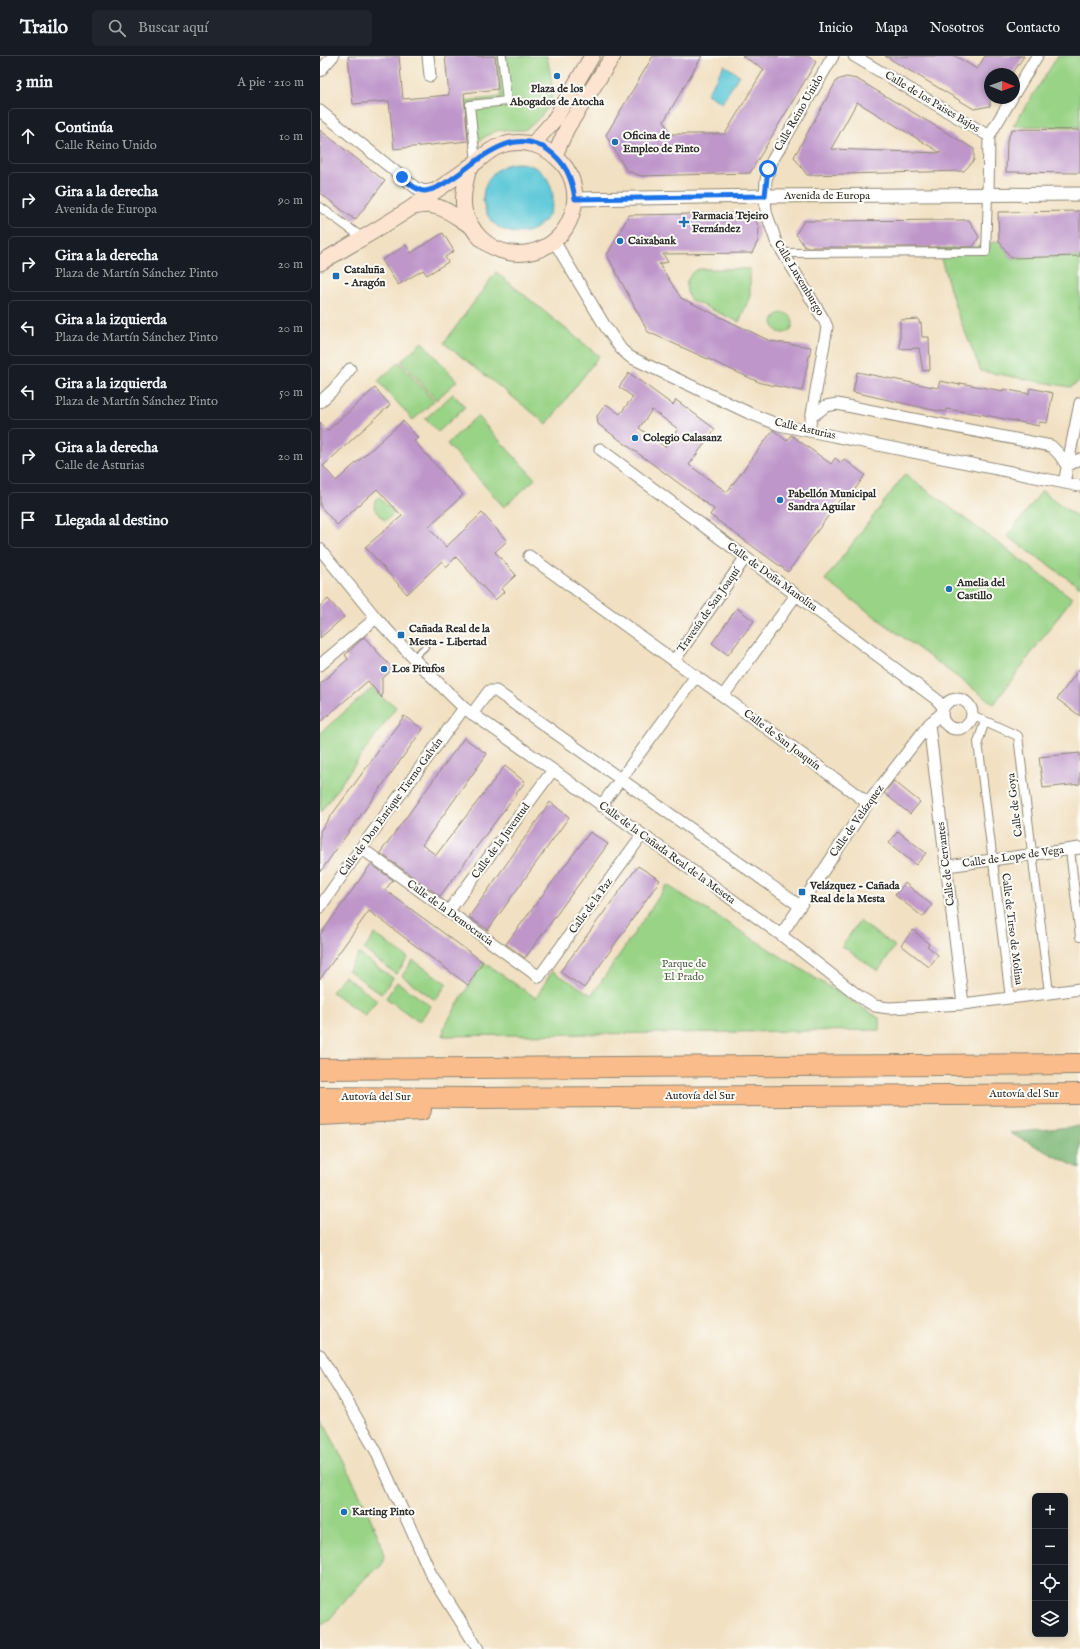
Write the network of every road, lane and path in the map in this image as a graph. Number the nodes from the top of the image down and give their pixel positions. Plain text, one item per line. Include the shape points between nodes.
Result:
1 (333, 56) edge
2 (428, 56) edge
3 (502, 56) edge
4 (592, 56) edge
5 (613, 56) edge
6 (833, 56) edge
7 (854, 56) edge
8 (1037, 56) edge
9 (320, 71) edge
10 (430, 76) dead end
11 (1020, 84) edge
12 (1008, 104) edge
13 (320, 111) edge
14 (989, 136) junction
15 (532, 144) junction
16 (555, 156) junction
17 (473, 165) junction
18 (438, 188) junction
19 (1080, 194) edge
20 (988, 195) junction
21 (765, 196) junction
22 (575, 199) junction
23 (320, 207) edge
24 (410, 208) junction
25 (471, 226) junction
26 (363, 238) junction
27 (554, 241) junction
28 (784, 253) junction
29 (320, 263) edge
30 (350, 369) dead end
31 (320, 402) edge
32 (1080, 403) edge
33 (811, 417) junction
34 (809, 431) junction
35 (600, 449) dead end
36 (1080, 459) edge
37 (1067, 466) junction
38 (1064, 483) junction
39 (1080, 486) edge
40 (320, 549) edge
41 (529, 556) dead end
42 (745, 558) junction
43 (796, 595) junction
44 (376, 618) junction
45 (425, 647) dead end
46 (413, 658) junction
47 (674, 661) junction
48 (320, 665) edge
49 (696, 676) junction
50 (723, 696) junction
51 (468, 711) junction
52 (942, 711) junction
53 (972, 715) junction
54 (985, 720) junction
55 (929, 724) junction
56 (553, 770) junction
57 (621, 780) junction
58 (868, 804) junction
59 (601, 806) junction
60 (642, 835) junction
61 (361, 848) junction
62 (1075, 849) edge
63 (1032, 856) junction
64 (992, 860) junction
65 (947, 866) junction
66 (800, 906) junction
67 (320, 907) edge
68 (448, 912) junction
69 (781, 935) junction
70 (1080, 937) edge
71 (539, 978) joint
72 (1080, 989) edge
73 (1049, 993) junction
74 (1010, 998) junction
75 (963, 1004) junction
76 (320, 1056) edge
77 (1080, 1064) edge
78 (471, 1067) junction
79 (320, 1069) edge
80 (1080, 1094) edge
81 (320, 1097) edge
82 (476, 1098) junction
83 (320, 1115) edge
84 (320, 1355) edge
85 (478, 1649) edge

1 - 9 street
2 - 10 street
3 - 17 street via 507,101 470,105
4 - 15 main road via 555,119
5 - 16 main road via 567,128
6 - 21 street, Calle Reino Unido via 772,161 766,180
7 - 14 street, Calle de los Paises Bajos
8 - 11 street
12 - 14 street
13 - 18 street via 416,188 425,191
14 - 20 street
15 - 16 main road via 544,148
15 - 17 main road via 517,142 502,145 488,152
16 - 22 main road via 566,168 573,183
17 - 18 main road
17 - 25 main road via 464,192 464,210
18 - 24 main road
19 - 20 street, Avenida de Europa
20 - 21 street, Avenida de Europa
20 - 28 street via 986,252
21 - 22 street, Avenida de Europa
21 - 28 street, Calle Luxemburgo via 766,212 776,241
22 - 27 main road via 567,228
23 - 26 street
24 - 25 main road via 436,206
24 - 26 main road
25 - 27 main road via 481,239 495,249 508,253 534,252
26 - 29 main road
27 - 34 street, Calle Asturias via 605,326 630,357 749,413 779,425
28 - 33 street, Calle Luxemburgo via 827,327
30 - 31 street
32 - 37 street
33 - 34 street, Calle Luxemburgo
33 - 37 street, Calle Asturias via 826,406 837,404 1051,446
34 - 38 street, Calle Asturias
35 - 42 street, Calle de Doña Manolita
36 - 37 street
37 - 38 street
38 - 39 street, Calle Asturias
40 - 44 street, Calle de la Cañada Real de la Meseta
41 - 47 street, Calle de San Joaquín
42 - 43 street, Calle de Doña Manolita
42 - 47 street, Travesía de San Joaquí
43 - 50 street
43 - 52 street, Calle de Doña Manolita via 936,698
44 - 46 street, Calle de la Cañada Real de la Meseta
44 - 48 street
45 - 46 lane
46 - 51 street, Calle de la Cañada Real de la Meseta
47 - 49 street, Calle de San Joaquín
49 - 50 street, Calle de San Joaquín
49 - 57 street
50 - 58 street, Calle de San Joaquín
51 - 56 street, Calle de la Cañada Real de la Meseta
51 - 57 street, Calle de Don Enrique Tierno Galván via 489,691 496,691
51 - 61 street, Calle de Don Enrique Tierno Galván
52 - 53 street via 950,700 961,699 969,704
52 - 53 street via 945,724 954,729 968,724
52 - 55 street, Calle de Velázquez
53 - 54 street, Calle de Goya
54 - 63 street, Calle de Goya via 1018,736
54 - 64 street, Calle de Tirso de Molina via 978,742
55 - 58 street, Calle de Velázquez
55 - 65 street, Calle de Cervantes
56 - 59 street, Calle de la Cañada Real de la Meseta
56 - 68 street, Calle de la Juventud
57 - 59 street
57 - 66 street
58 - 66 street, Calle de Velázquez
59 - 60 street, Calle de la Cañada Real de la Meseta
60 - 69 street, Calle de la Cañada Real de la Meseta
60 - 71 street, Calle de la Paz
61 - 67 street, Calle de Don Enrique Tierno Galván
61 - 68 street, Calle de la Democracia
62 - 63 street, Calle de Lope de Vega
62 - 70 street
63 - 64 street, Calle de Lope de Vega
63 - 73 street, Calle de Goya
64 - 65 street, Calle de Lope de Vega
64 - 74 street, Calle de Tirso de Molina
65 - 75 street, Calle de Cervantes
66 - 69 street, Calle de Velázquez
68 - 71 street, Calle de la Democracia
69 - 75 street, Calle de la Cañada Real de la Meseta via 875,1006 889,1008
72 - 73 street, Calle de la Cañada Real de la Meseta
73 - 74 street, Calle de la Cañada Real de la Meseta
74 - 75 street, Calle de la Cañada Real de la Meseta
76 - 78 highway via 403,1055
77 - 78 highway
78 - 79 highway
80 - 82 highway, Autovía del Sur
81 - 82 highway, Autovía del Sur
82 - 83 highway via 439,1109
84 - 85 street via 376,1451 431,1574

